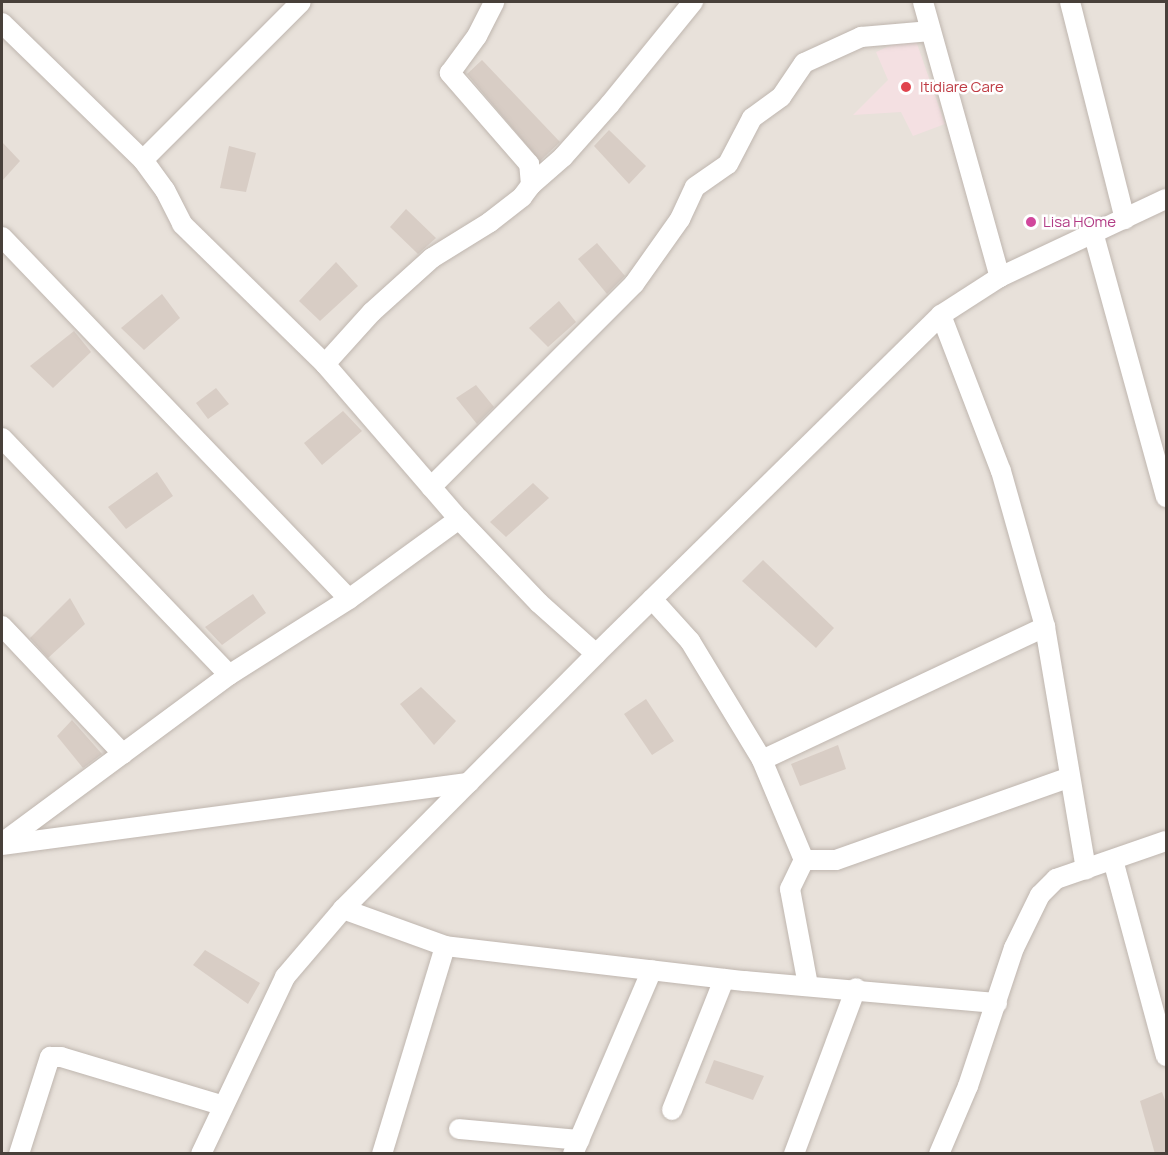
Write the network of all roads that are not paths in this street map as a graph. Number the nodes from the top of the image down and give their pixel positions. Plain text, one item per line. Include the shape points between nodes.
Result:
1 (301, 2) edge
2 (494, 2) edge
3 (693, 2) edge
4 (923, 2) edge
5 (1070, 2) edge
6 (2, 23) edge
7 (931, 31) junction
8 (143, 160) junction
9 (531, 185) junction
10 (1167, 199) edge
11 (1125, 219) junction
12 (1093, 232) junction
13 (2, 237) edge
14 (1000, 277) junction
15 (941, 315) junction
16 (325, 364) junction
17 (2, 438) edge
18 (431, 488) junction
19 (1167, 497) edge
20 (459, 519) junction
21 (349, 599) junction
22 (652, 599) junction
23 (2, 626) edge
24 (1045, 627) junction
25 (596, 654) junction
26 (229, 675) junction
27 (123, 753) junction
28 (762, 760) junction
29 (1070, 777) junction
30 (469, 783) junction
31 (1167, 841) edge
32 (2, 844) edge
33 (804, 860) junction
34 (1113, 860) junction
35 (1086, 870) junction
36 (343, 909) junction
37 (445, 946) junction
38 (652, 970) junction
39 (724, 979) junction
40 (808, 985) junction
41 (856, 988) junction
42 (997, 1003) junction
43 (1167, 1056) edge
44 (221, 1105) junction
45 (672, 1110) dead end
46 (459, 1129) dead end
47 (576, 1147) edge
48 (19, 1154) edge
49 (201, 1154) edge
50 (382, 1154) edge
51 (794, 1154) edge
52 (939, 1154) edge

1 - 8 street
2 - 9 street via 477,36 450,73 529,164
3 - 9 street via 610,104 563,157
4 - 7 street
5 - 11 street
6 - 8 street via 34,59
7 - 14 street
7 - 18 street via 861,37 804,63 781,97 752,118 728,164 694,187 680,219 634,284
8 - 16 street via 165,190 182,224
9 - 16 street via 490,222 432,258 372,312
10 - 11 street
11 - 12 street
12 - 14 street
12 - 19 street
13 - 21 street
14 - 15 street
15 - 22 street
15 - 24 street via 1001,471
16 - 18 street
17 - 26 street
18 - 20 street
20 - 21 street
20 - 25 street
21 - 26 street
22 - 25 street
22 - 28 street via 690,641
23 - 27 street
24 - 28 street
24 - 29 street
25 - 30 street
26 - 27 street
27 - 32 street
28 - 33 street
29 - 33 street via 836,860
29 - 35 street
30 - 32 street
30 - 36 street
31 - 34 street
33 - 40 street via 790,889
34 - 35 street
34 - 43 street
35 - 42 street via 1056,879 1040,895 1014,948
36 - 37 street
36 - 44 street via 285,977
37 - 38 street
37 - 50 street
38 - 39 street
38 - 47 street
39 - 40 street
39 - 45 street
40 - 41 street
41 - 42 street
41 - 51 street
42 - 52 street
44 - 48 street via 50,1057
44 - 49 street
46 - 47 street

